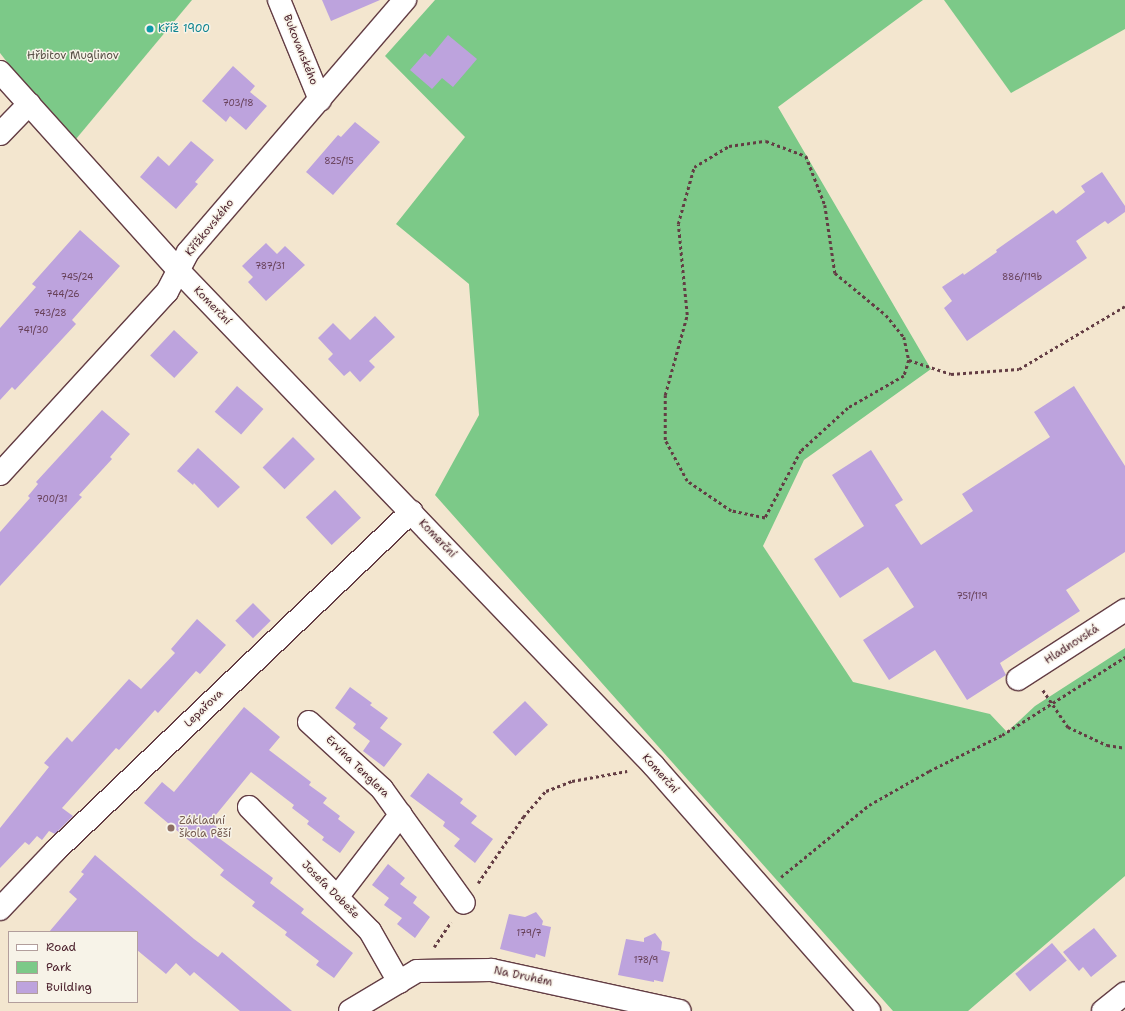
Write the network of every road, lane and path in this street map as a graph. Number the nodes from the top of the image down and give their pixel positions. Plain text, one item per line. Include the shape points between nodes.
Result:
1 (280, 0) edge
2 (405, 0) edge
3 (0, 72) edge
4 (320, 100) junction
5 (29, 104) junction
6 (0, 134) edge
7 (179, 271) junction
8 (1125, 306) edge
9 (909, 360) junction
10 (0, 474) edge
11 (411, 512) junction
12 (1125, 610) edge
13 (1125, 657) edge
14 (1024, 675) joint
15 (1052, 704) junction
16 (309, 722) dead end
17 (1125, 748) edge
18 (654, 766) junction
19 (249, 807) dead end
20 (401, 814) junction
21 (764, 891) junction
22 (338, 896) junction
23 (464, 903) junction
24 (0, 909) edge
25 (408, 977) junction
26 (1125, 993) edge
27 (350, 1011) edge
28 (680, 1011) edge
29 (870, 1011) edge
30 (1103, 1011) edge

1 - 4 street, Bukovanského
2 - 4 street, Křížkovského
3 - 5 street, Komerční
4 - 7 street, Křížkovského via 188,252
5 - 6 street
5 - 7 street, Komerční
7 - 10 street, Křížkovského via 167,292
7 - 11 street, Komerční
8 - 9 path via 1019,369 951,374
9 - 9 path via 904,337 886,315 835,273 825,205 806,156 766,141 729,146 694,167 678,224 687,314 665,395 665,440 687,481 731,511 765,518 801,451 848,408 904,376
11 - 18 street, Komerční
11 - 24 street, Lepařova via 56,851
12 - 14 street, Hladnovská
13 - 15 path
14 - 15 path
15 - 17 path via 1068,727 1107,744
15 - 21 path via 1002,735 929,771 869,805
16 - 20 street, Ervína Tenglera via 382,789
18 - 21 street, Komerční
18 - 23 path via 572,780 546,791 523,817
19 - 22 street, Josefa Dobeše
20 - 22 street
20 - 23 street, Ervína Tenglera
21 - 29 street, Komerční
22 - 25 street, Josefa Dobeše
23 - 25 path
25 - 27 street, Na Druhém
25 - 28 street, Na Druhém via 492,970
26 - 30 street

